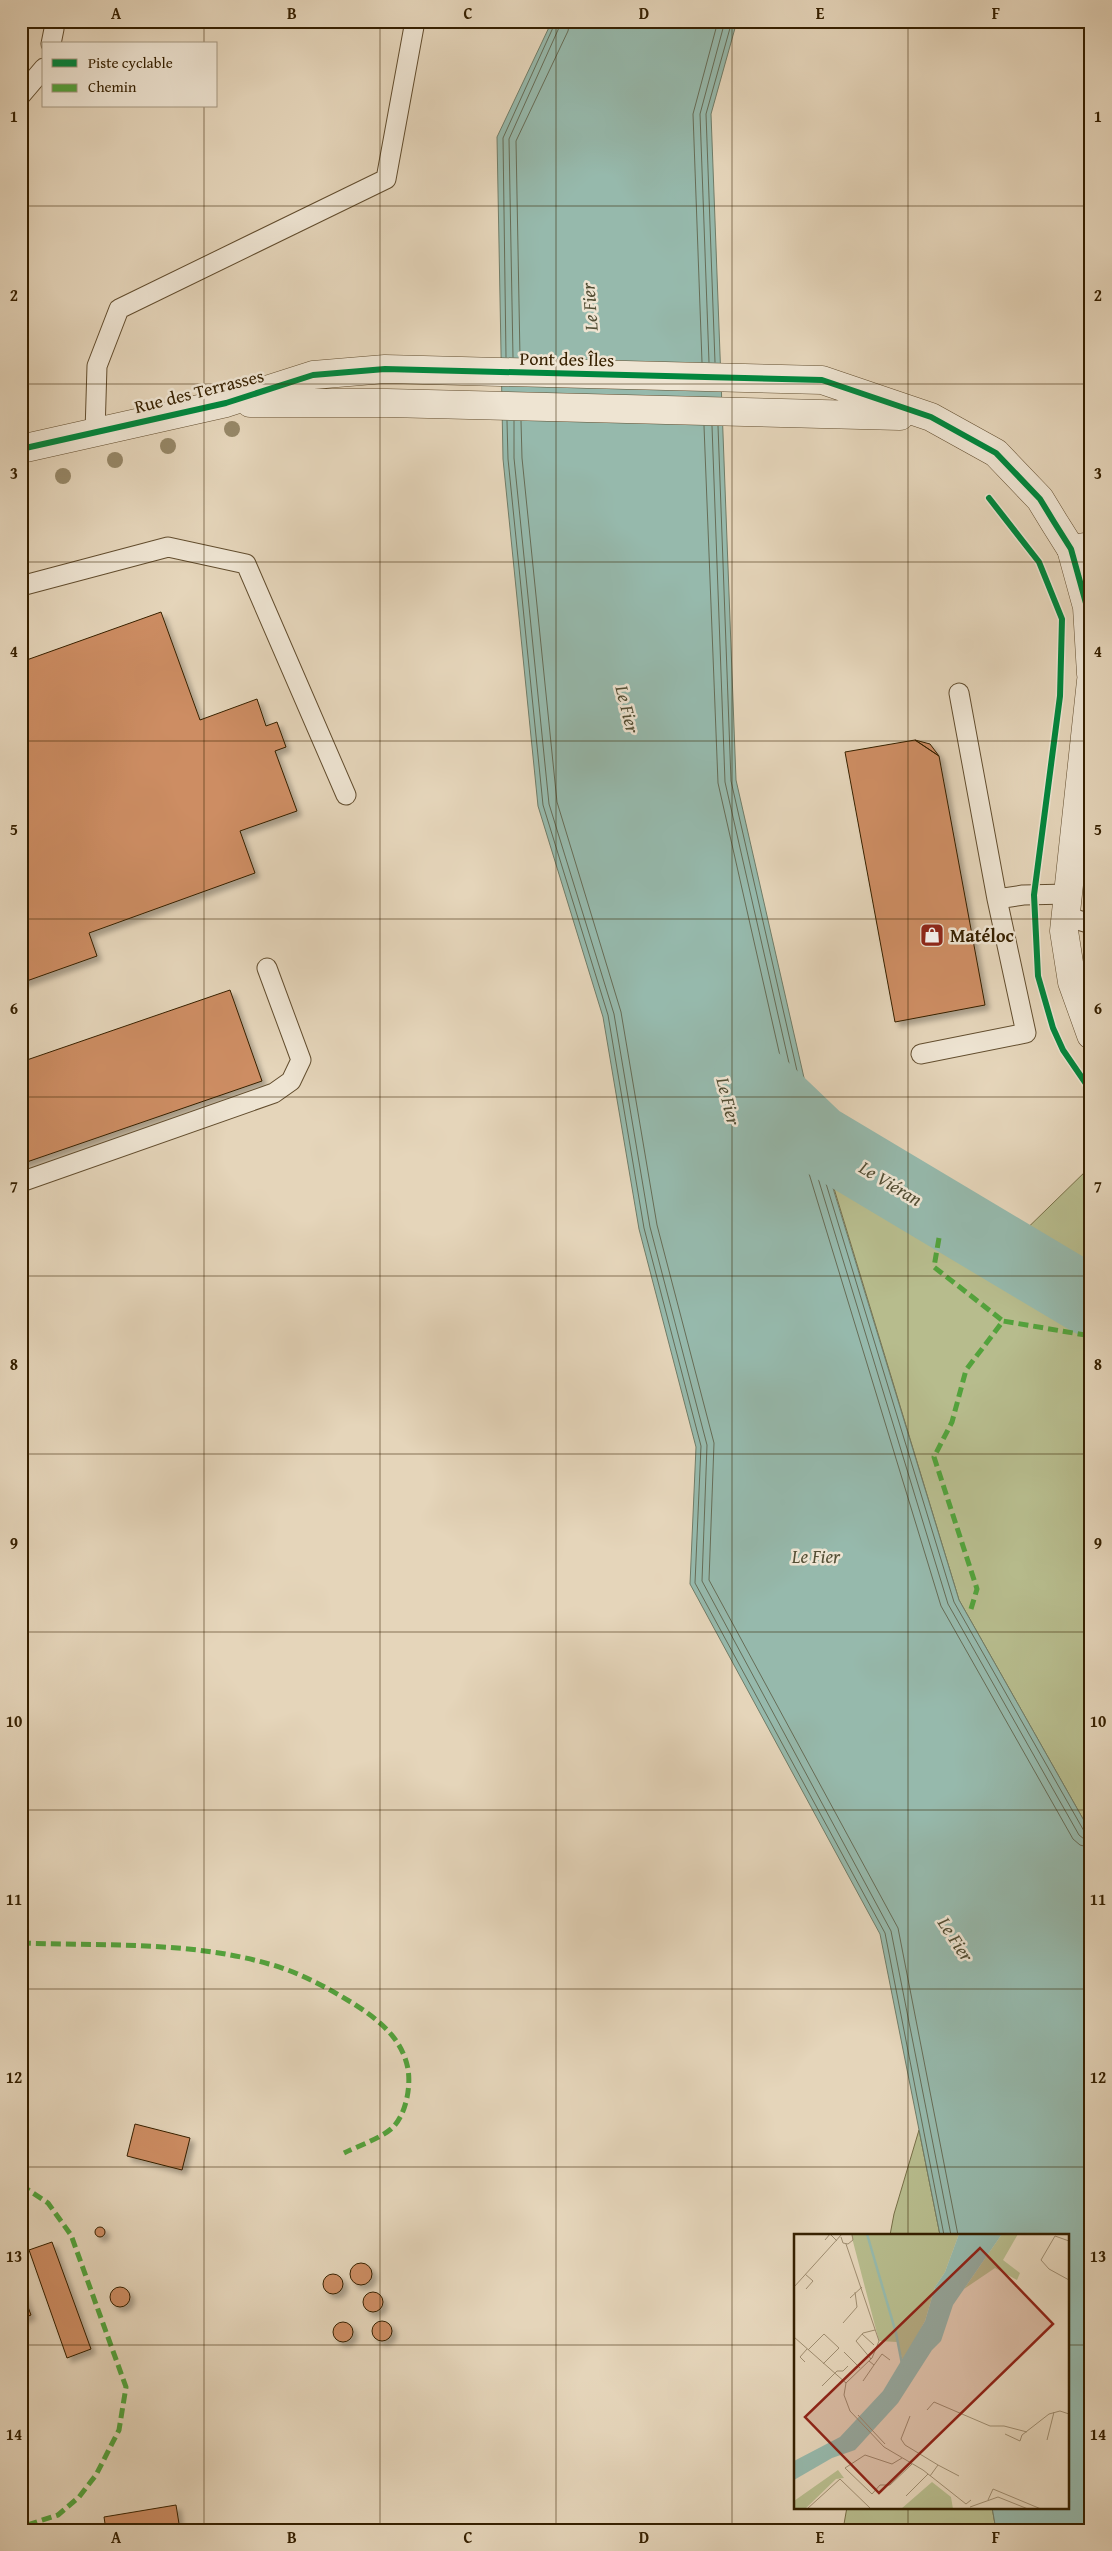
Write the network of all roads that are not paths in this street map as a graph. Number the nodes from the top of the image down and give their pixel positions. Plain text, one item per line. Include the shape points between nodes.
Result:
1 (53, 21) edge
2 (415, 21) edge
3 (51, 42) edge
4 (42, 70) edge
5 (21, 95) edge
6 (385, 369) joint
7 (226, 403) junction
8 (930, 417) junction
9 (94, 432) junction
10 (21, 449) edge
11 (1081, 548) edge
12 (21, 586) edge
13 (1091, 674) edge
14 (1091, 681) edge
15 (959, 693) dead end
16 (1086, 774) edge
17 (346, 795) dead end
18 (997, 899) junction
19 (1067, 905) junction
20 (1091, 924) edge
21 (267, 968) dead end
22 (1091, 1035) edge
23 (921, 1054) dead end
24 (21, 1182) edge

1 - 3 lane
2 - 9 lane via 386,179 119,309 97,366
4 - 5 lane
6 - 7 street, Rue des Terrasses via 313,375
6 - 8 street, Pont des Îles via 822,380
7 - 8 street, Rue des Terrasses via 387,403
7 - 9 street, Rue des Terrasses
8 - 11 street, Pont des Îles via 996,453
9 - 10 street, Rue des Terrasses
11 - 13 street, Pont des Îles
12 - 17 lane via 168,547 246,564
14 - 16 street
15 - 18 lane
16 - 19 street
18 - 19 lane via 1028,895
18 - 23 lane via 1026,1033
19 - 20 lane
19 - 22 street via 1064,931 1072,982
21 - 24 lane via 301,1060 291,1082 274,1092

